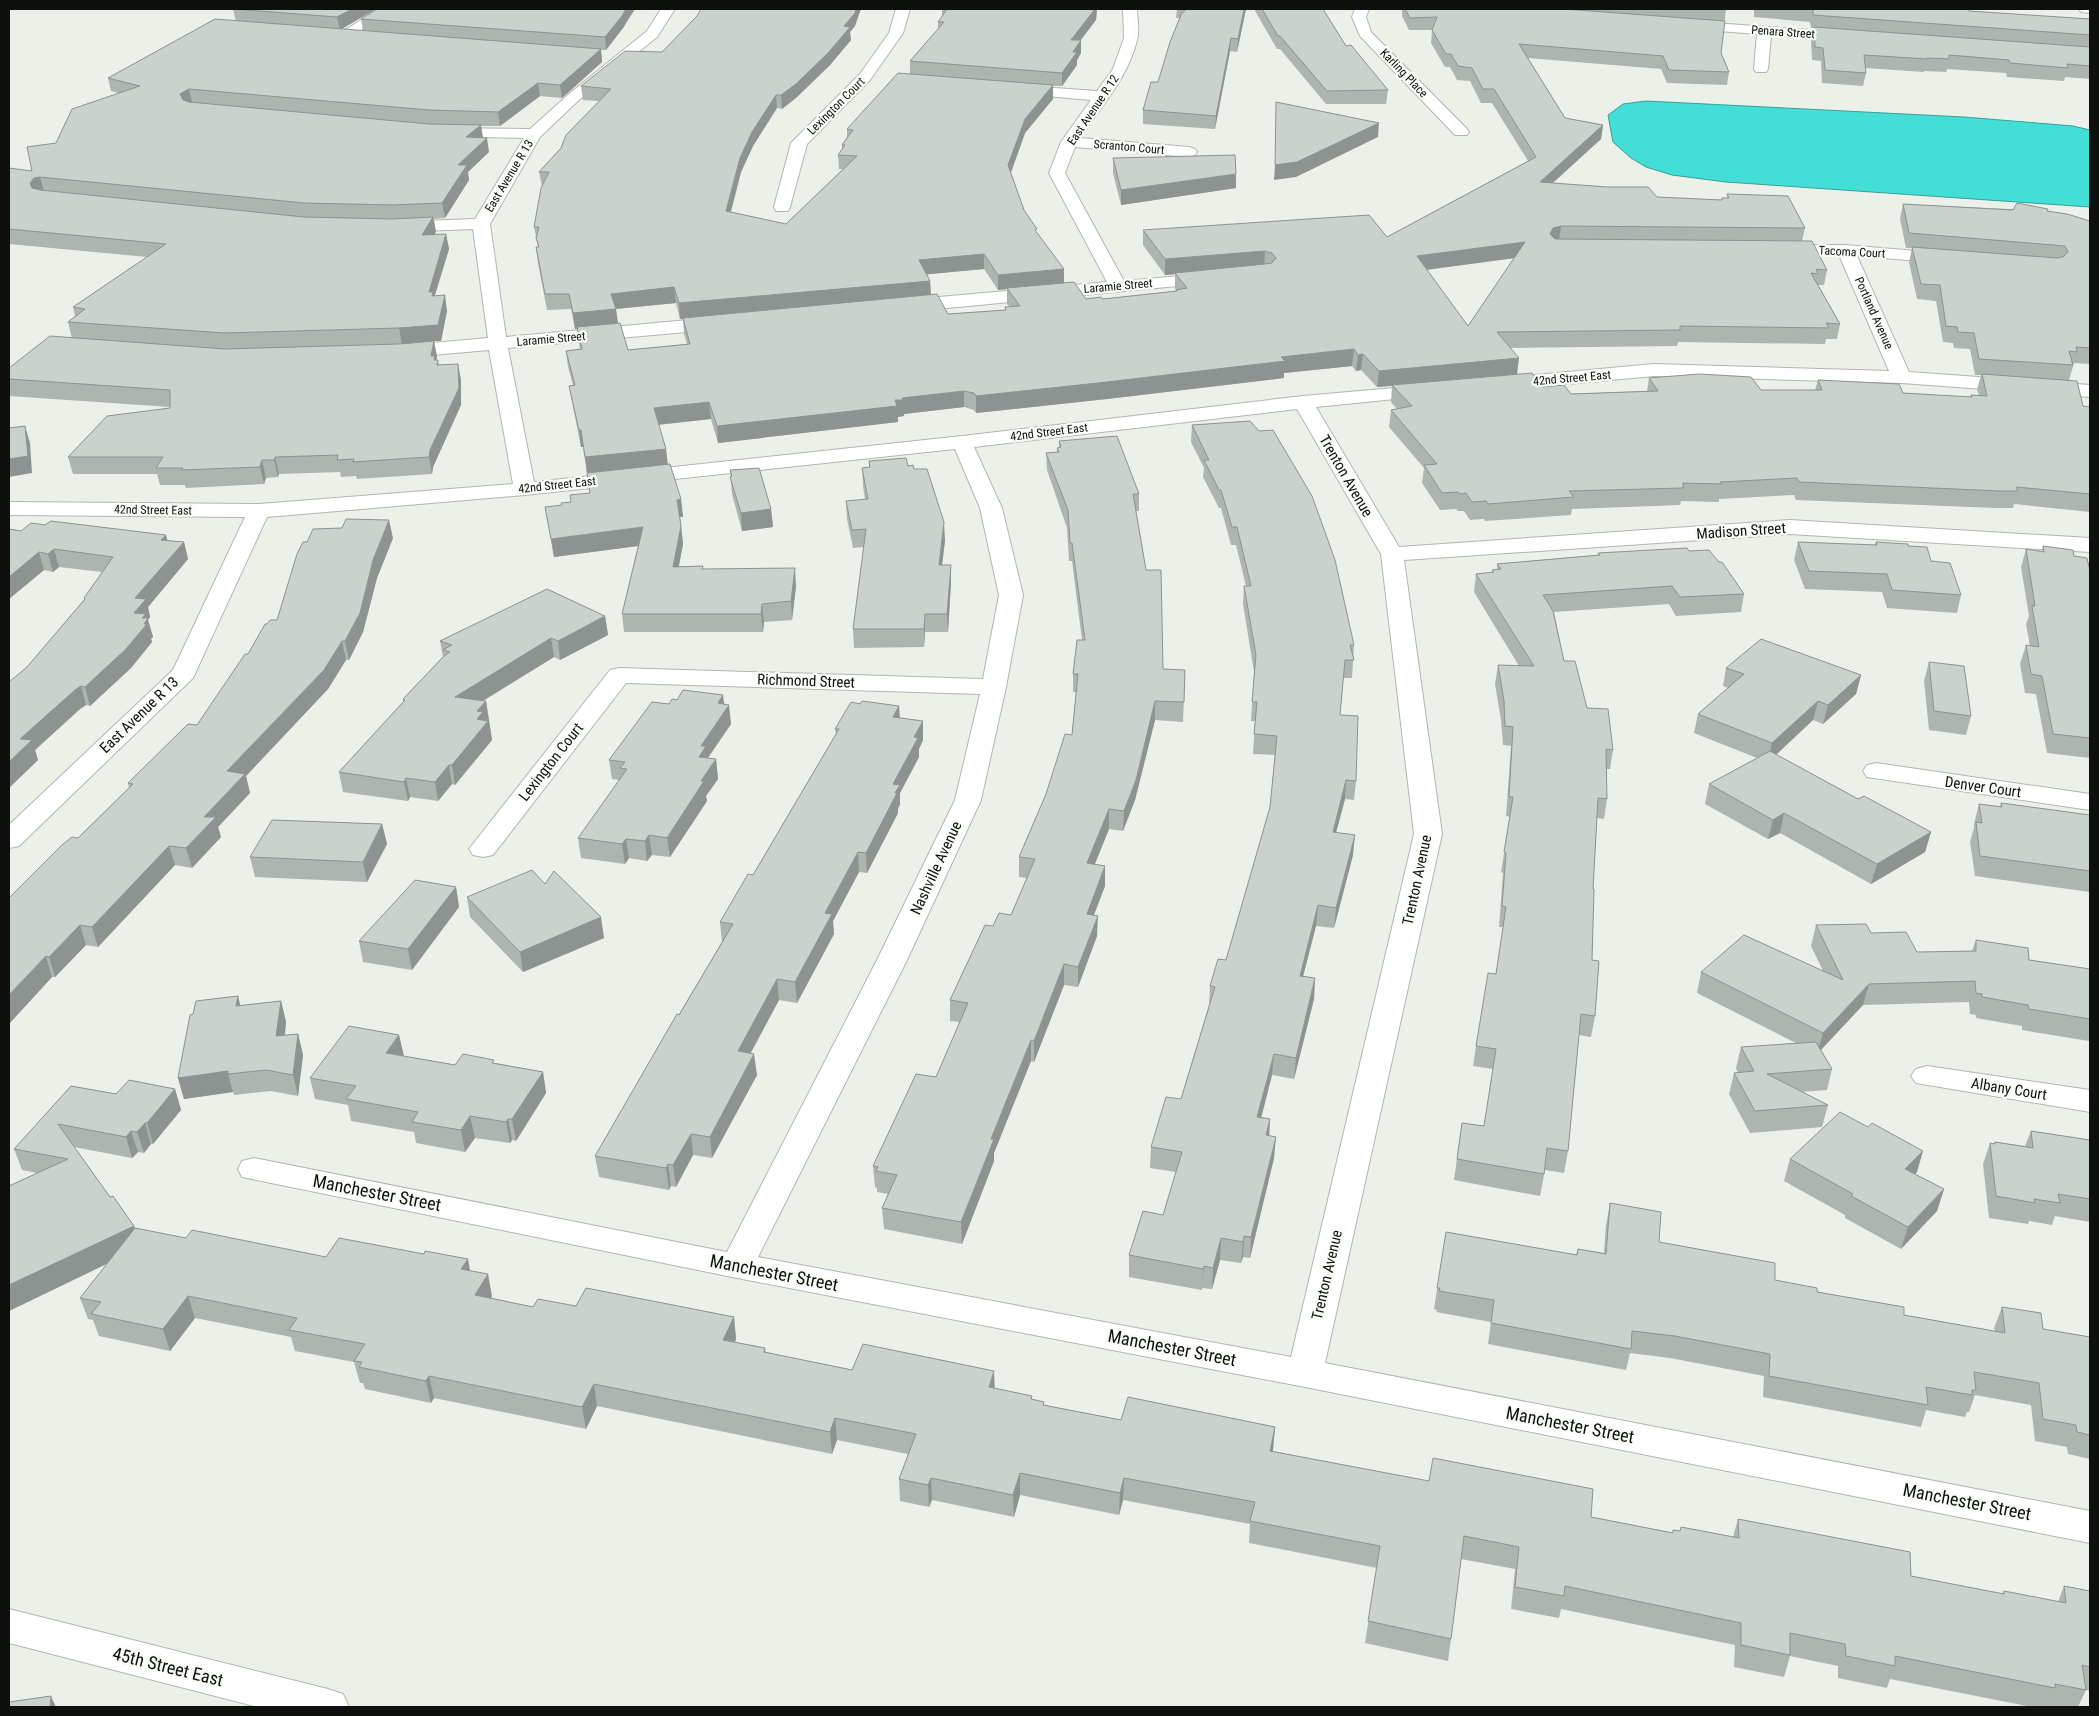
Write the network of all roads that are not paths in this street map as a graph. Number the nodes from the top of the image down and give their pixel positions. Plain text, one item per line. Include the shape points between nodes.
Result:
1 (388, 9) edge
2 (668, 9) edge
3 (903, 9) edge
4 (1130, 9) edge
5 (1362, 9) edge
6 (2086, 9) edge
7 (2090, 9) edge
8 (1674, 24) edge
9 (1764, 30) junction
10 (362, 38) edge
11 (1863, 38) edge
12 (605, 57) dead end
13 (624, 58) junction
14 (1761, 69) dead end
15 (865, 77) junction
16 (885, 79) dead end
17 (1004, 88) edge
18 (1102, 96) junction
19 (431, 130) edge
20 (1461, 132) dead end
21 (534, 134) junction
22 (1069, 142) junction
23 (1189, 152) dead end
24 (782, 207) dead end
25 (481, 224) junction
26 (385, 227) edge
27 (1756, 249) edge
28 (1845, 250) junction
29 (1964, 259) edge
30 (1235, 276) edge
31 (1118, 286) junction
32 (892, 308) edge
33 (734, 322) edge
34 (498, 344) junction
35 (383, 353) edge
36 (1902, 377) junction
37 (1479, 386) edge
38 (1450, 389) edge
39 (2090, 391) edge
40 (1303, 402) junction
41 (962, 442) junction
42 (526, 489) junction
43 (9, 508) edge
44 (259, 511) junction
45 (2090, 545) edge
46 (1392, 554) junction
47 (619, 675) joint
48 (994, 687) junction
49 (1876, 771) dead end
50 (2090, 802) edge
51 (9, 840) edge
52 (483, 849) dead end
53 (1927, 1076) dead end
54 (2090, 1101) edge
55 (254, 1169) dead end
56 (736, 1266) junction
57 (1305, 1372) junction
58 (2090, 1526) edge
59 (9, 1626) edge
60 (328, 1707) edge

1 - 10 street via 337,36
2 - 13 street, East Avenue R 13 via 652,34
3 - 15 street, Lexington Court via 896,33
4 - 18 street, East Avenue R 12 via 1131,38 1120,69
5 - 20 street, Karling Place via 1359,17 1366,33
6 - 7 street
8 - 9 street, Penara Street
9 - 11 street, Penara Street
9 - 14 street
12 - 13 street
13 - 21 street, East Avenue R 13
15 - 16 street
15 - 24 street, Lexington Court via 800,143
17 - 18 street
18 - 22 street, East Avenue R 12
19 - 21 street
21 - 25 street, East Avenue R 13
22 - 23 street, Scranton Court
22 - 31 street, East Avenue R 12 via 1057,173
25 - 26 street
25 - 34 street, East Avenue R 13
27 - 28 street, Tacoma Court
28 - 29 street, Tacoma Court
28 - 36 street, Portland Avenue
30 - 31 street, Laramie Street
31 - 32 street, Laramie Street
33 - 34 street, Laramie Street
34 - 35 street, Laramie Street
34 - 42 street, East Avenue R 13
36 - 37 street, 42nd Street East via 1654,370
36 - 39 street, 42nd Street East
38 - 40 street, 42nd Street East
40 - 41 street, 42nd Street East
40 - 46 street, Trenton Avenue
41 - 42 street, 42nd Street East
41 - 48 street, Nashville Avenue via 991,508 1011,596
42 - 44 street, 42nd Street East
43 - 44 street, 42nd Street East
44 - 51 street, East Avenue R 13 via 184,672
45 - 46 street, Madison Street via 1790,528
46 - 57 street, Trenton Avenue via 1428,834
47 - 48 street, Richmond Street
47 - 52 street, Lexington Court
48 - 56 street, Nashville Avenue via 968,800 892,960
49 - 50 street, Denver Court
53 - 54 street, Albany Court
55 - 56 street, Manchester Street
56 - 57 street, Manchester Street
57 - 58 street, Manchester Street
59 - 60 street, 45th Street East

